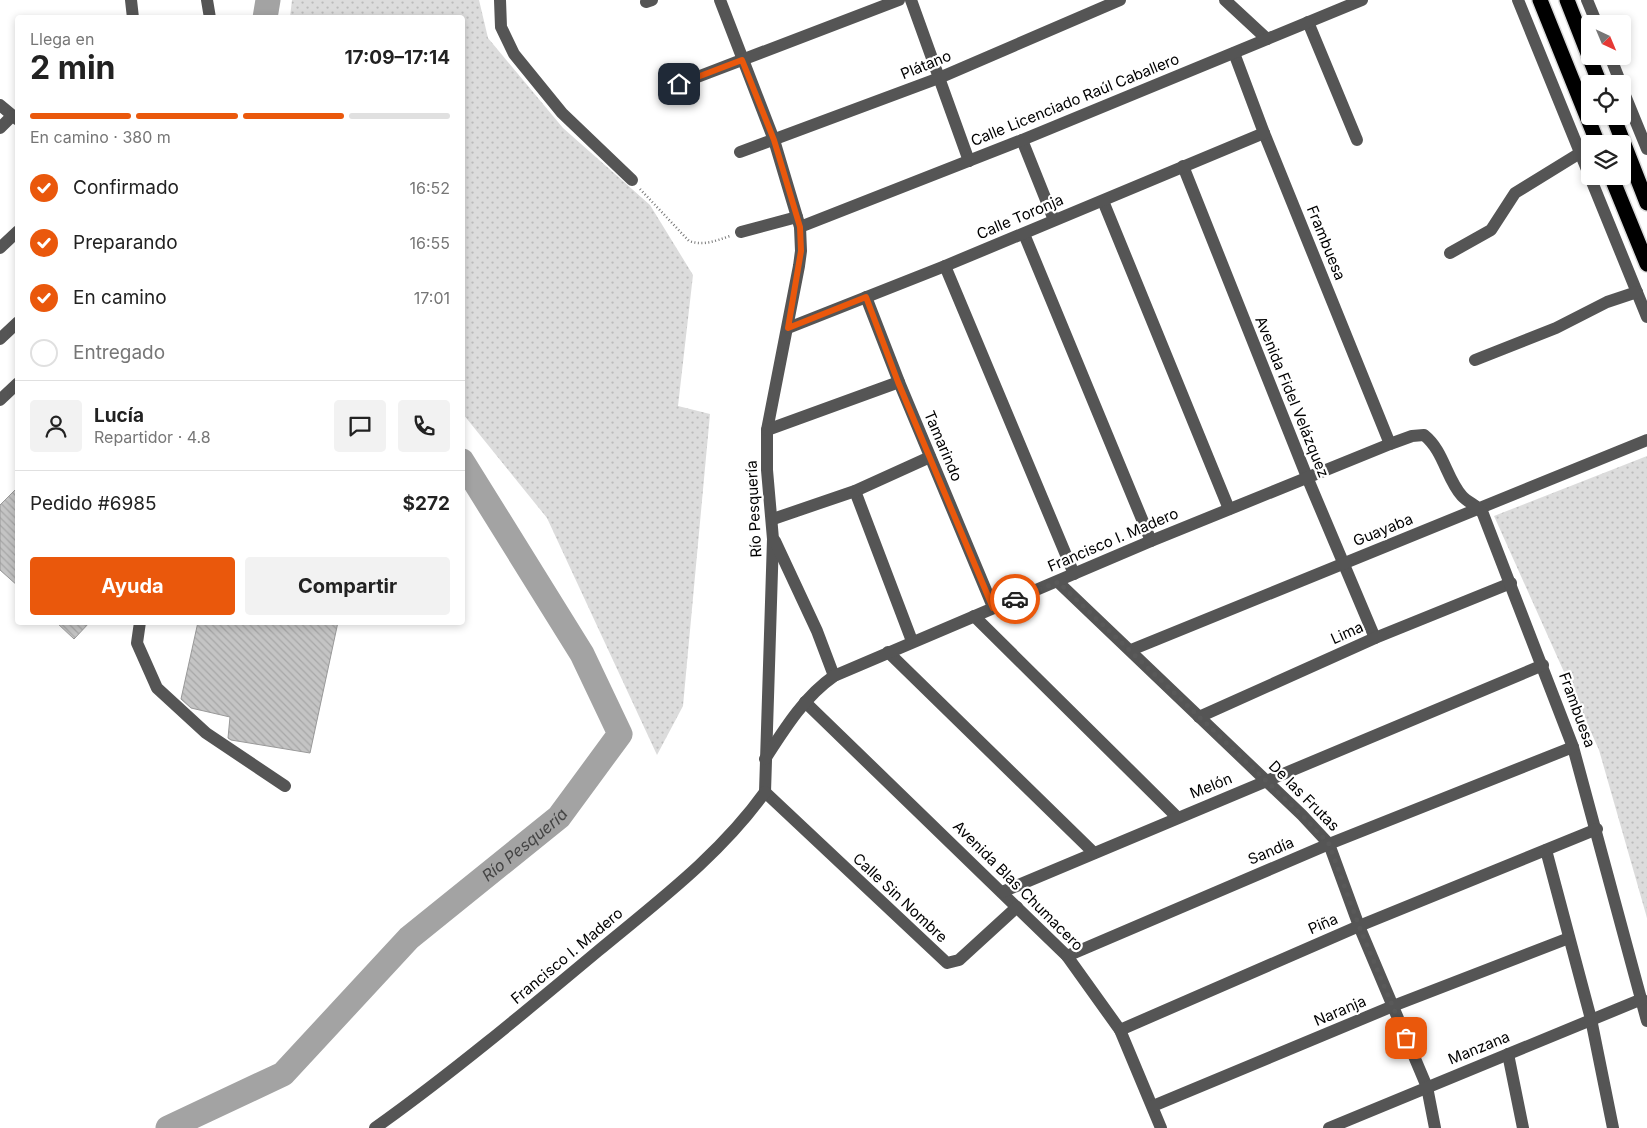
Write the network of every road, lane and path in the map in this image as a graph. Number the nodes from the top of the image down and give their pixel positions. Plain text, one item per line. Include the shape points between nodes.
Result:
1 (131, 0) edge
2 (208, 0) edge
3 (500, 0) edge
4 (720, 0) edge
5 (899, 0) edge
6 (911, 0) edge
7 (1120, 0) edge
8 (1225, 0) edge
9 (1362, 0) edge
10 (1518, 0) edge
11 (1540, 0) edge
12 (1567, 0) edge
13 (1587, 0) edge
14 (1332, 6) edge
15 (133, 15) edge
16 (210, 15) edge
17 (1593, 15) edge
18 (1308, 22) junction
19 (1267, 39) junction
20 (1234, 53) junction
21 (742, 60) junction
22 (1596, 75) edge
23 (939, 78) junction
24 (679, 84) dead end
25 (0, 105) edge
26 (1631, 110) edge
27 (15, 118) edge
28 (1616, 125) edge
29 (0, 128) edge
30 (1264, 133) junction
31 (1594, 135) edge
32 (774, 140) junction
33 (1022, 140) junction
34 (1357, 140) dead end
35 (1647, 148) edge
36 (740, 152) dead end
37 (1580, 152) junction
38 (969, 161) junction
39 (1183, 166) junction
40 (632, 180) joint
41 (1615, 185) edge
42 (1645, 199) edge
43 (1103, 201) junction
44 (1054, 220) junction
45 (799, 222) junction
46 (741, 232) joint
47 (15, 234) edge
48 (1024, 234) junction
49 (0, 248) edge
50 (1450, 253) dead end
51 (1647, 264) edge
52 (945, 266) junction
53 (1637, 292) junction
54 (866, 297) junction
55 (1647, 317) edge
56 (15, 325) edge
57 (788, 328) junction
58 (0, 339) edge
59 (1475, 360) dead end
60 (898, 382) junction
61 (15, 386) edge
62 (0, 400) edge
63 (767, 430) junction
64 (1647, 440) edge
65 (1390, 444) junction
66 (930, 457) junction
67 (1307, 477) junction
68 (855, 490) junction
69 (1229, 508) junction
70 (1480, 508) junction
71 (773, 519) junction
72 (774, 539) junction
73 (1151, 541) junction
74 (1345, 564) junction
75 (1074, 574) junction
76 (1058, 582) junction
77 (1511, 583) junction
78 (993, 608) junction
79 (974, 616) junction
80 (140, 625) edge
81 (1375, 638) junction
82 (912, 641) junction
83 (1131, 650) junction
84 (888, 652) junction
85 (1543, 665) junction
86 (834, 676) junction
87 (805, 702) junction
88 (1199, 717) junction
89 (1573, 747) junction
90 (765, 759) junction
91 (1266, 781) junction
92 (285, 786) dead end
93 (765, 792) junction
94 (1177, 818) junction
95 (1597, 829) junction
96 (1329, 844) junction
97 (1546, 850) junction
98 (1094, 853) junction
99 (1002, 892) junction
100 (1017, 907) junction
101 (1359, 926) junction
102 (1569, 938) junction
103 (1066, 956) junction
104 (1642, 999) junction
105 (1393, 1006) junction
106 (1591, 1018) junction
107 (1647, 1021) edge
108 (1120, 1030) junction
109 (1508, 1054) junction
110 (1427, 1087) junction
111 (1153, 1106) junction
112 (1342, 1125) edge
113 (375, 1128) edge
114 (1161, 1128) edge
115 (1329, 1128) edge
116 (1435, 1128) edge
117 (1523, 1128) edge
118 (1613, 1128) edge

1 - 15 street
2 - 16 street
3 - 40 street via 500,27 514,54 562,113
4 - 21 street, Río Pesquería
5 - 21 street
6 - 23 street
7 - 23 street, Plátano
8 - 19 street
9 - 14 street, Calle Licenciado Raúl Caballero
10 - 37 street
11 - 31 highway
12 - 22 highway
13 - 17 street
14 - 18 street, Calle Licenciado Raúl Caballero
18 - 19 street, Calle Licenciado Raúl Caballero
18 - 34 street
19 - 20 street, Calle Licenciado Raúl Caballero
20 - 30 street, Frambuesa
20 - 33 street, Calle Licenciado Raúl Caballero
21 - 24 street
21 - 32 street, Río Pesquería
23 - 32 street, Plátano
23 - 38 street
25 - 27 street
26 - 35 street
27 - 29 street
28 - 42 highway
30 - 39 street, Calle Toronja
30 - 65 street, Frambuesa
32 - 36 street, Plátano
32 - 45 street, Río Pesquería
33 - 38 street, Calle Licenciado Raúl Caballero
33 - 44 street
37 - 50 street via 1515,193 1491,230
37 - 53 street
38 - 45 street, Calle Licenciado Raúl Caballero
39 - 43 street, Calle Toronja
39 - 67 street, Avenida Fidel Velázquez
40 - 46 path via 689,241 709,243
41 - 51 highway
43 - 44 street, Calle Toronja
43 - 69 street
44 - 48 street, Calle Toronja
45 - 46 street, Calle Licenciado Raúl Caballero
45 - 57 street, Río Pesquería via 801,251
47 - 49 street
48 - 52 street, Calle Toronja
48 - 73 street
52 - 54 street, Calle Toronja
52 - 75 street
53 - 55 street
53 - 59 street
54 - 57 street, Calle Toronja
54 - 60 street, Tamarindo
56 - 58 street
57 - 63 street, Río Pesquería
60 - 63 street
60 - 66 street, Tamarindo
61 - 62 street
63 - 71 street, Río Pesquería via 766,470
64 - 70 street, Guayaba
65 - 67 street, Francisco I. Madero
65 - 70 street, Francisco I. Madero via 1424,435 1433,444 1462,497
66 - 68 street
66 - 78 street, Tamarindo
67 - 69 street, Francisco I. Madero
67 - 74 street, Avenida Fidel Velázquez
68 - 71 street
68 - 82 street
69 - 73 street, Francisco I. Madero
70 - 74 street, Guayaba
70 - 77 street, Frambuesa
71 - 72 street, Río Pesquería
72 - 86 street
72 - 90 street, Río Pesquería
73 - 75 street, Francisco I. Madero
74 - 81 street, Avenida Fidel Velázquez
74 - 83 street, Guayaba
75 - 76 street, Francisco I. Madero
76 - 78 street, Francisco I. Madero
76 - 83 street, De las Frutas
77 - 81 street, Lima
77 - 85 street, Frambuesa
78 - 79 street, Francisco I. Madero
79 - 82 street, Francisco I. Madero
79 - 94 street
80 - 92 street via 137,643 157,688 206,733
81 - 88 street, Lima
82 - 84 street, Francisco I. Madero
83 - 88 street, De las Frutas
84 - 86 street, Francisco I. Madero
84 - 98 street
85 - 89 street, Frambuesa
85 - 91 street, Melón
86 - 87 street, Francisco I. Madero
87 - 90 street, Francisco I. Madero
87 - 99 street, Avenida Blas Chumacero
88 - 91 street, De las Frutas
89 - 95 street, Frambuesa
89 - 96 street, Sandía
90 - 93 street, Río Pesquería
91 - 94 street, Melón
91 - 96 street, De las Frutas
93 - 100 street, Calle Sin Nombre via 947,963 959,960
93 - 113 street, Francisco I. Madero via 730,836 668,894 481,1049
94 - 98 street, Melón
95 - 97 street, Piña
95 - 104 street, Frambuesa
96 - 101 street, De las Frutas
96 - 103 street, Sandía
97 - 101 street, Piña
97 - 102 street
98 - 99 street, Melón
99 - 100 street, Avenida Blas Chumacero
100 - 103 street, Avenida Blas Chumacero
101 - 105 street, De las Frutas
101 - 108 street, Piña
102 - 105 street, Naranja
102 - 106 street
103 - 108 street, Avenida Blas Chumacero
104 - 106 street, Manzana
104 - 107 street, Frambuesa
105 - 110 street, De las Frutas
105 - 111 street, Naranja
106 - 109 street, Manzana
106 - 118 street
108 - 111 street, Avenida Blas Chumacero
109 - 110 street, Manzana
109 - 117 street
110 - 112 street, Manzana
110 - 116 street, De las Frutas
111 - 114 street, Avenida Blas Chumacero
112 - 115 street, Manzana

